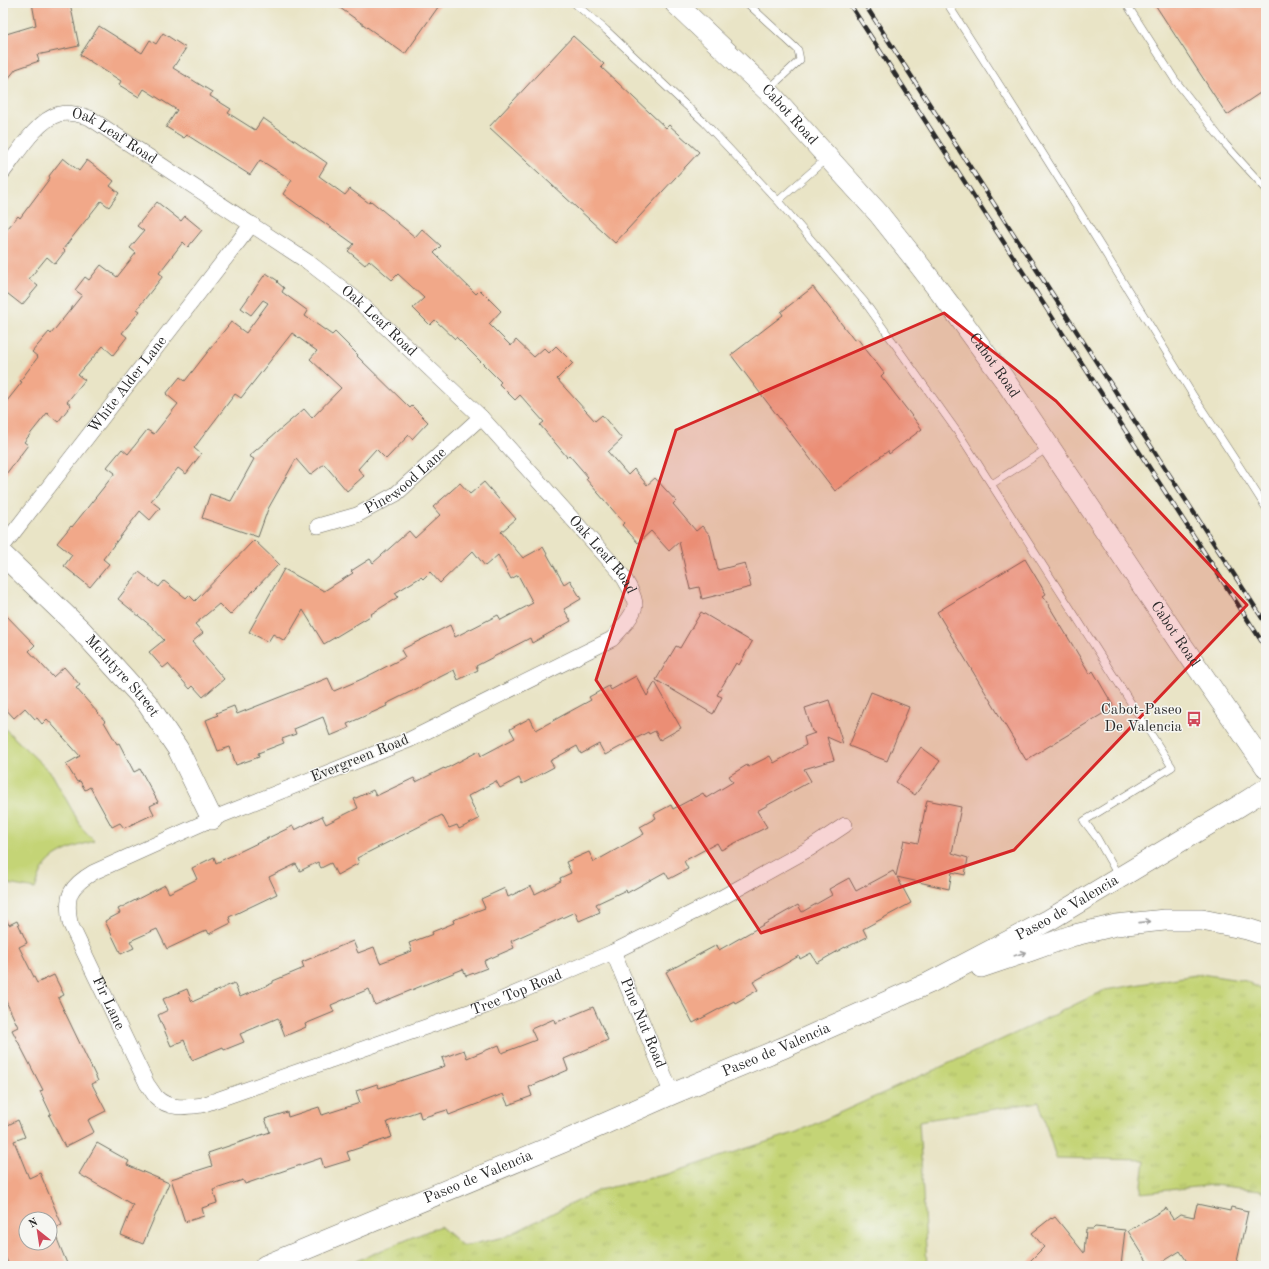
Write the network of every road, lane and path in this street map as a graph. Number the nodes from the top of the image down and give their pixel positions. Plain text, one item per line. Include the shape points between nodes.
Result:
1 (574, 3) edge
2 (675, 3) edge
3 (747, 3) edge
4 (947, 3) edge
5 (1126, 3) edge
6 (768, 91) junction
7 (828, 156) junction
8 (3, 172) edge
9 (1266, 189) edge
10 (778, 201) junction
11 (252, 224) junction
12 (481, 417) junction
13 (1050, 447) junction
14 (992, 484) junction
15 (1266, 508) edge
16 (318, 526) dead end
17 (3, 546) edge
18 (3, 555) edge
19 (635, 605) joint
20 (1266, 767) edge
21 (1266, 789) edge
22 (212, 819) junction
23 (845, 825) dead end
24 (1120, 878) junction
25 (71, 893) joint
26 (1266, 934) edge
27 (613, 952) junction
28 (929, 983) junction
29 (672, 1094) junction
30 (168, 1105) joint
31 (265, 1266) edge

1 - 10 lane via 705,123
2 - 6 main road, Cabot Road
3 - 6 lane via 798,50 800,60
4 - 15 lane
5 - 9 lane via 1175,80 1225,144
6 - 7 main road, Cabot Road
7 - 10 lane
7 - 13 main road, Cabot Road via 879,214 959,317
8 - 11 street, Oak Leaf Road via 44,122 60,114 77,114 90,118
10 - 14 lane via 864,301
11 - 12 street, Oak Leaf Road via 356,299
11 - 17 street, White Alder Lane
12 - 16 street, Pinewood Lane via 396,494 357,515
12 - 19 street, Oak Leaf Road via 619,571 629,585
13 - 14 lane
13 - 20 main road, Cabot Road
14 - 24 lane via 1172,767 1084,821
18 - 22 main road, McIntyre Street via 81,630 147,703 178,749
19 - 22 street, Evergreen Road via 627,622 612,639 409,740
21 - 24 main road, Paseo de Valencia
22 - 25 street, Evergreen Road via 94,872 80,880
23 - 27 street, Tree Top Road via 809,849 712,903
24 - 28 main road, Paseo de Valencia via 1049,920
25 - 30 street, Fir Lane via 67,908 70,923 147,1084 156,1097
28 -> 26 main road via 1071,936 1116,925 1165,920 1202,920
27 - 29 street, Pine Nut Road
27 - 30 street, Tree Top Road via 486,1006 202,1105 184,1108
28 - 29 main road, Paseo de Valencia
29 - 31 main road, Paseo de Valencia

